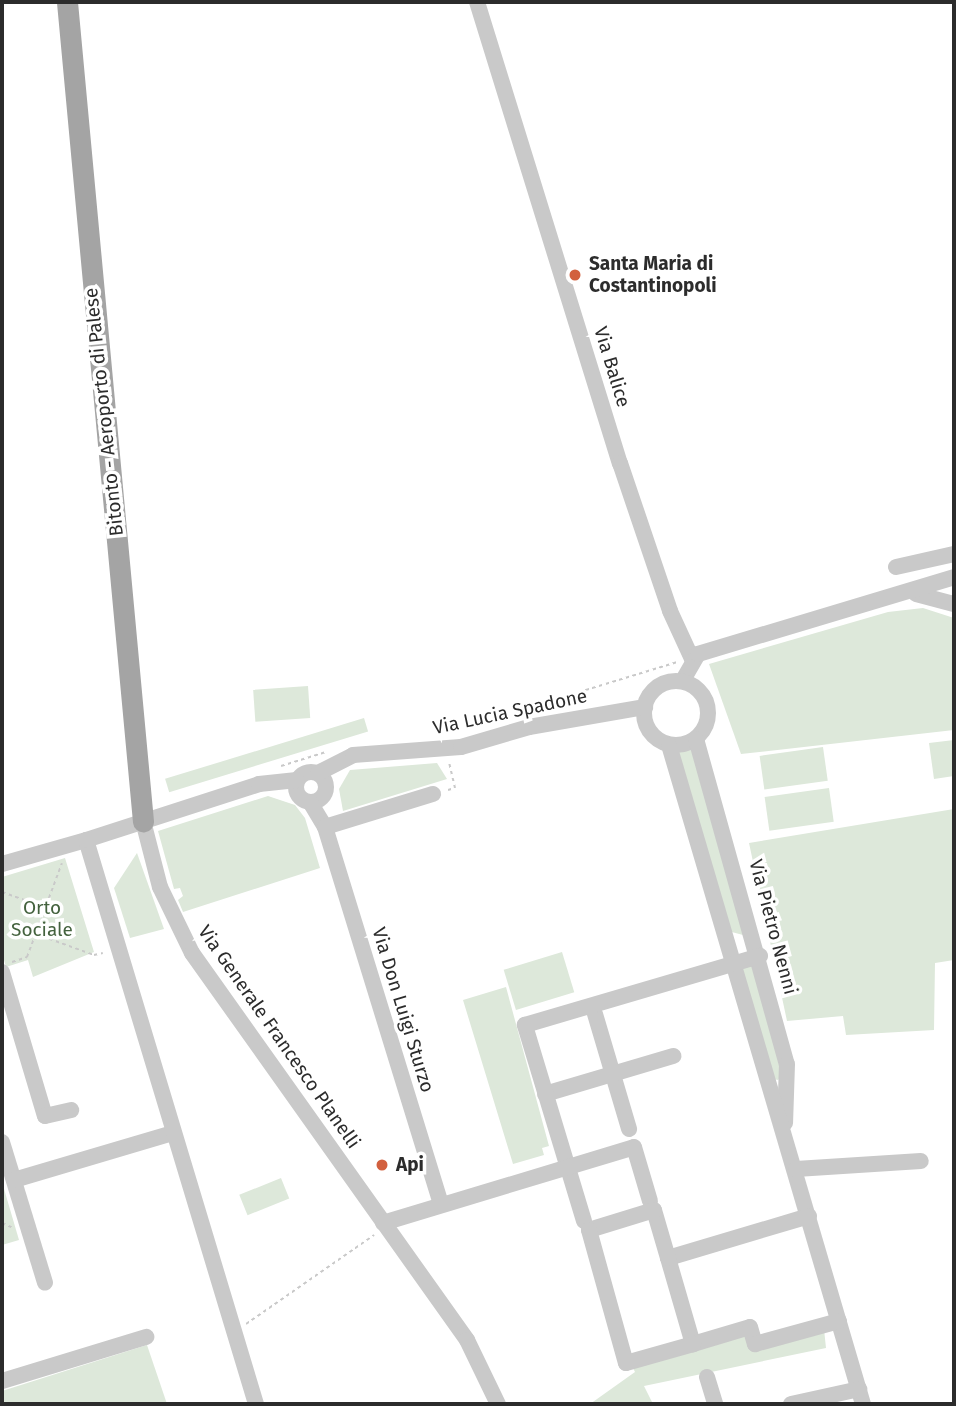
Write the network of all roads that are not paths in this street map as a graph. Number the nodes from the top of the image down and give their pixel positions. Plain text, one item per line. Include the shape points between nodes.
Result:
1 (67, 2) edge
2 (477, 2) edge
3 (954, 554) edge
4 (896, 567) dead end
5 (954, 577) edge
6 (906, 593) junction
7 (954, 604) edge
8 (693, 661) junction
9 (683, 680) dead end
10 (645, 707) junction
11 (695, 739) junction
12 (669, 745) junction
13 (312, 789) junction
14 (433, 794) road end
15 (144, 821) junction
16 (325, 827) junction
17 (86, 841) junction
18 (2, 864) edge
19 (752, 928) junction
20 (724, 937) junction
21 (760, 956) junction
22 (730, 965) junction
23 (2, 972) edge
24 (596, 1014) dead end
25 (673, 1056) dead end
26 (613, 1074) junction
27 (545, 1094) junction
28 (71, 1110) dead end
29 (784, 1129) junction
30 (173, 1133) junction
31 (631, 1137) junction
32 (2, 1142) edge
33 (920, 1161) dead end
34 (567, 1167) junction
35 (796, 1169) junction
36 (14, 1180) junction
37 (441, 1204) junction
38 (652, 1205) junction
39 (809, 1216) junction
40 (584, 1220) dead end
41 (383, 1223) junction
42 (668, 1258) junction
43 (45, 1283) dead end
44 (839, 1321) junction
45 (146, 1337) dead end
46 (693, 1344) junction
47 (708, 1377) dead end
48 (2, 1381) edge
49 (861, 1396) edge
50 (256, 1404) edge
51 (498, 1404) edge
52 (715, 1404) edge
53 (791, 1404) edge

1 - 15 main road, Bitonto - Aeroporto di Palese
2 - 8 street, Via Balice via 628,488 670,611
3 - 4 street
5 - 6 street
6 - 7 street via 927,594
6 - 8 street via 698,654
8 - 9 street
10 - 11 street via 653,690 666,682 694,685 709,710 707,724
10 - 12 street via 648,730
10 - 13 street, Via Lucia Spadone via 529,727 445,750 341,758
11 - 12 street
11 - 19 street, Via Pietro Nenni
12 - 20 street, Via Pietro Nenni
13 - 15 street via 259,784
13 - 16 street, Via Don Luigi Sturzo
14 - 16 street
15 - 17 street
15 - 41 street, Via Generale Francesco Planelli via 160,887 192,953
16 - 37 street, Via Don Luigi Sturzo
17 - 18 street
17 - 30 street
19 - 20 street via 749,938 740,944
19 - 21 street, Via Pietro Nenni
20 - 22 street, Via Pietro Nenni
21 - 22 street
21 - 29 street, Via Pietro Nenni via 787,1064
22 - 27 street via 524,1025
22 - 29 street, Via Pietro Nenni
23 - 28 street via 45,1116
24 - 26 street
25 - 26 street
26 - 27 street
26 - 31 street
27 - 34 street
29 - 35 street, Via Pietro Nenni
30 - 36 street
30 - 50 street
31 - 34 street
31 - 38 street
32 - 36 street
33 - 35 street
34 - 37 street
34 - 40 street
35 - 39 street, Via Pietro Nenni
36 - 43 street
37 - 41 street
38 - 42 street
38 - 46 street via 590,1227 626,1363
39 - 42 street
39 - 44 street, Via Pietro Nenni
41 - 51 street, Via Generale Francesco Planelli via 467,1340
42 - 46 street
44 - 46 street via 755,1345 750,1327
44 - 49 street, Via Pietro Nenni
45 - 48 street
47 - 52 street
49 - 53 street

